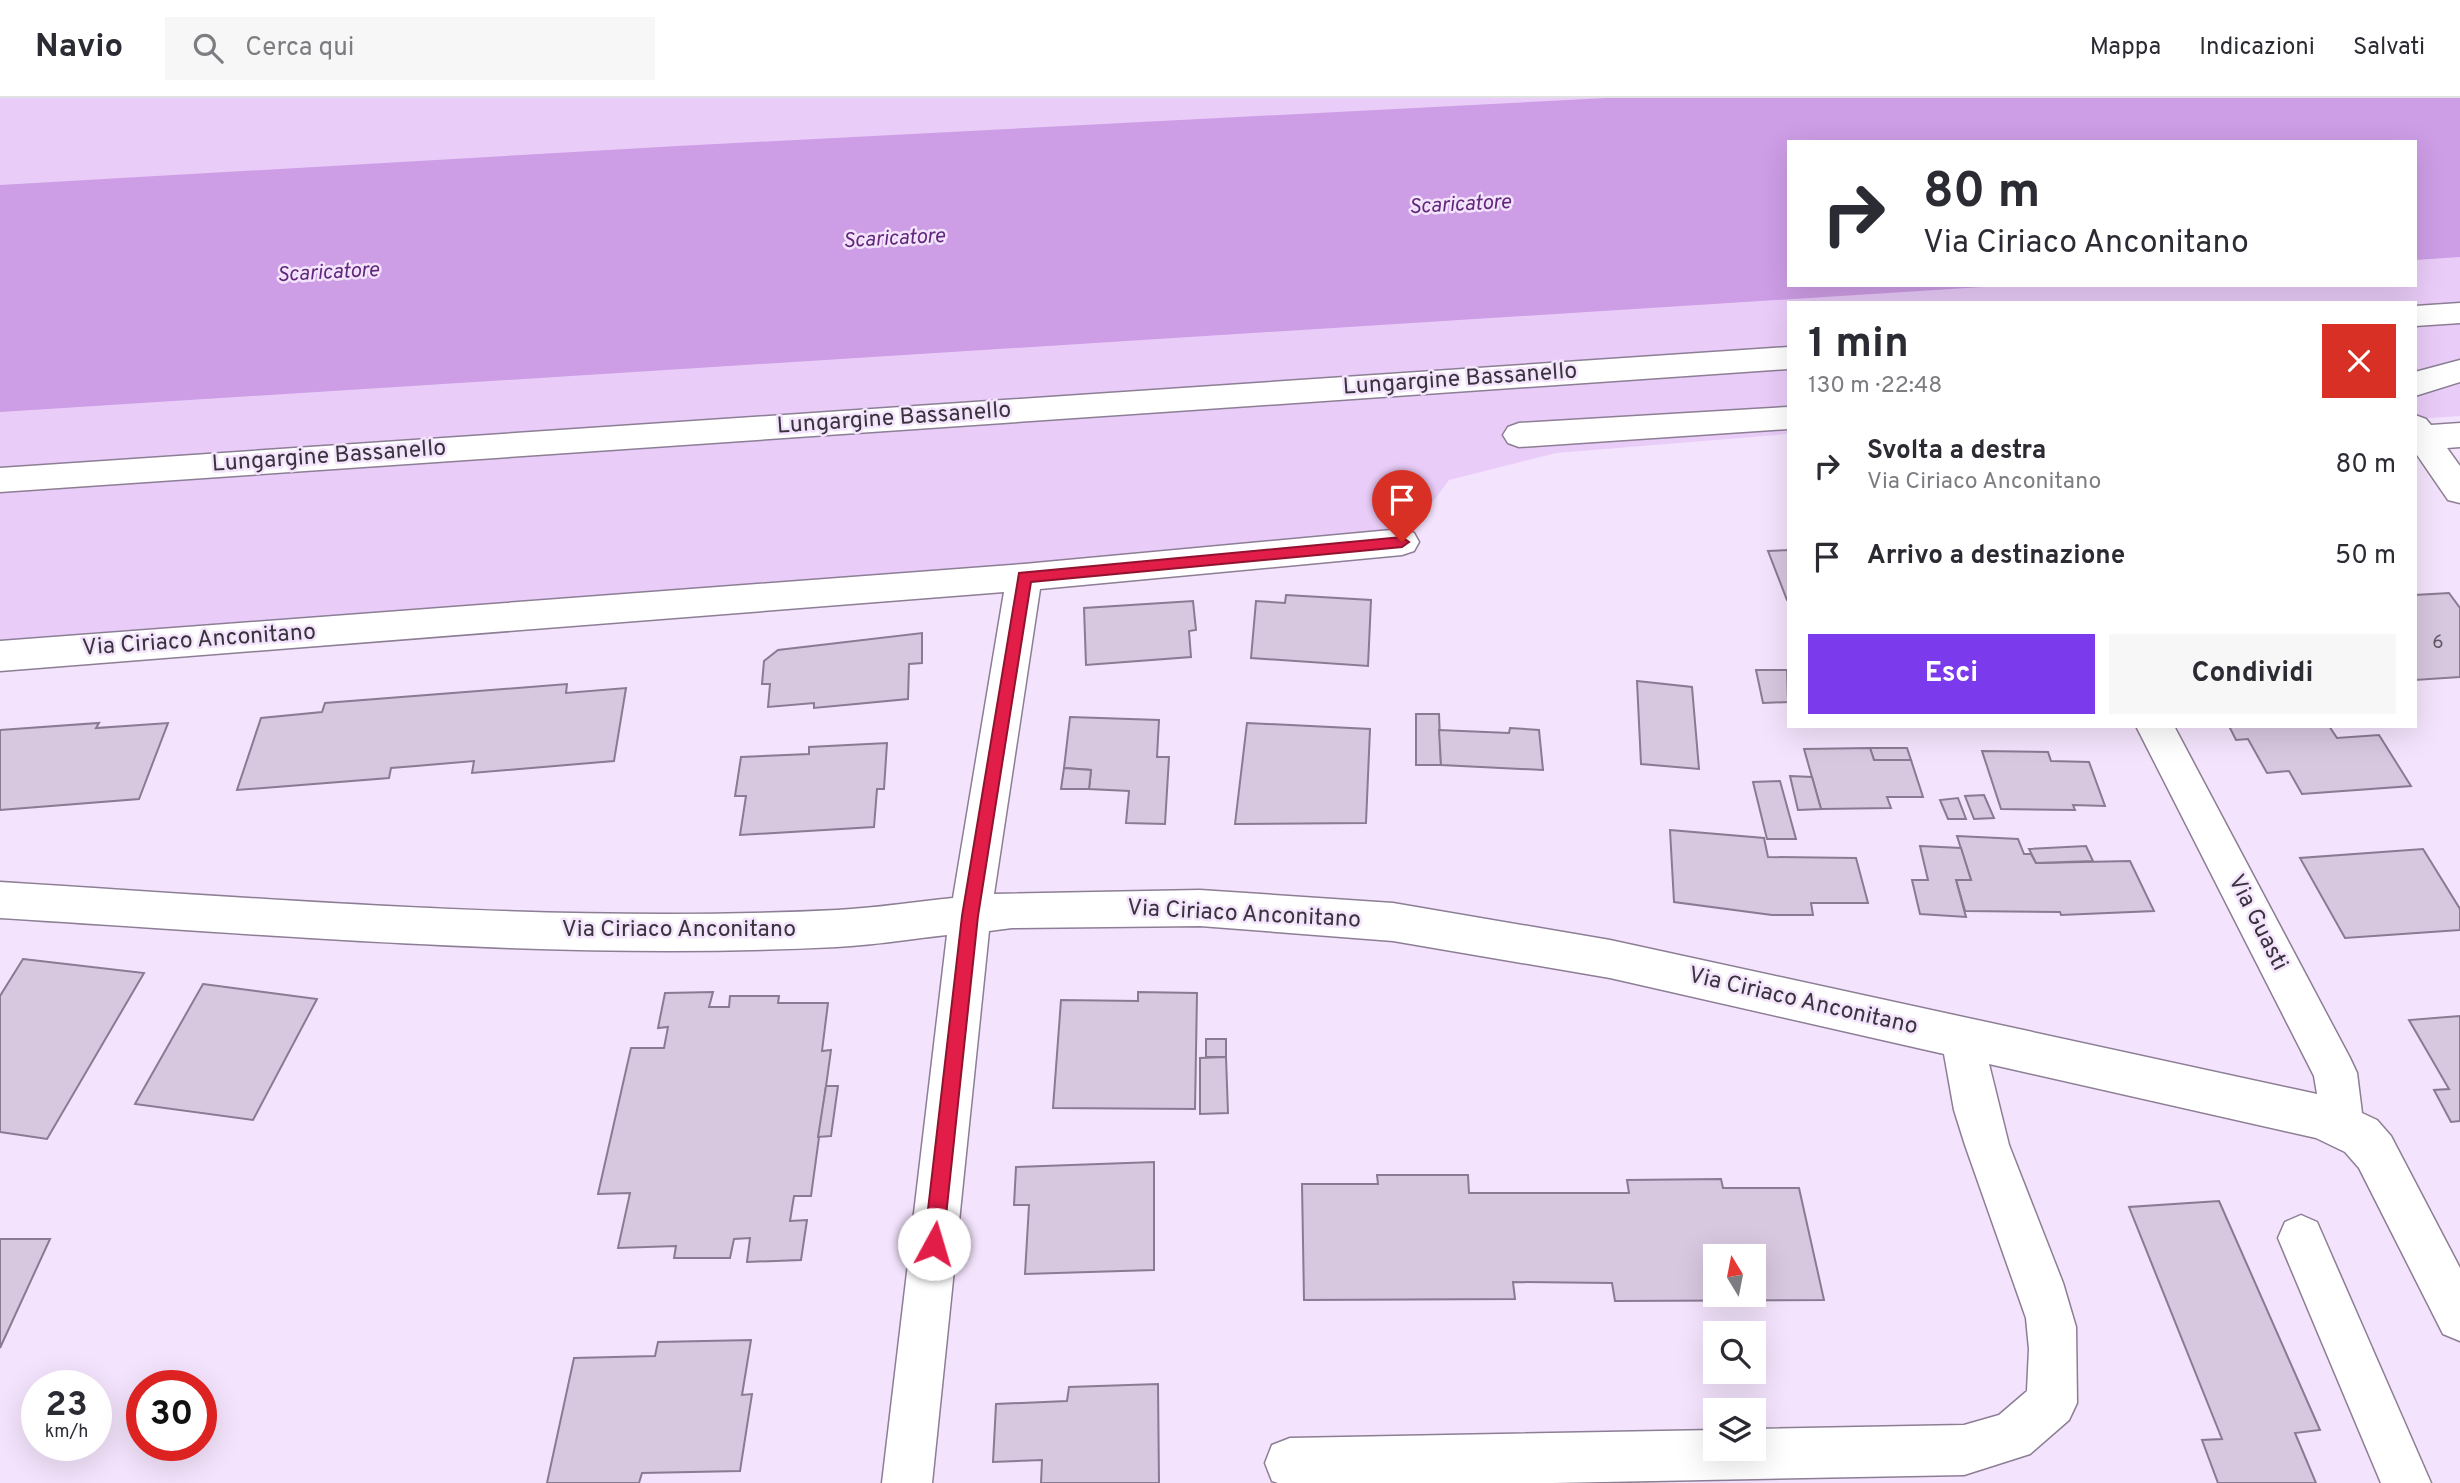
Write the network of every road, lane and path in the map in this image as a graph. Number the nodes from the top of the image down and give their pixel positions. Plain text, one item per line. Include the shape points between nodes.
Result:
1 (2460, 313) edge
2 (2417, 316) edge
3 (1787, 358) edge
4 (2460, 371) edge
5 (2417, 383) edge
6 (1787, 418) edge
7 (2417, 434) edge
8 (2460, 435) edge
9 (1519, 436) dead end
10 (0, 480) edge
11 (2460, 491) edge
12 (1402, 542) dead end
13 (1024, 577) junction
14 (0, 656) edge
15 (2156, 728) edge
16 (0, 900) edge
17 (970, 916) junction
18 (1964, 1038) junction
19 (2338, 1125) junction
20 (2301, 1238) dead end
21 (2460, 1317) edge
22 (1290, 1463) dead end
23 (907, 1483) edge
24 (2406, 1483) edge

1 - 2 street
3 - 10 street, Lungargine Bassanello
4 - 5 street
6 - 9 street
7 - 8 street
7 - 11 street
12 - 13 street, Via Ciriaco Anconitano
13 - 14 street, Via Ciriaco Anconitano
13 - 17 street
15 - 19 street, Via Guasti via 2335,1073
16 - 17 street, Via Ciriaco Anconitano via 509,931 724,932 840,928
17 - 18 street, Via Ciriaco Anconitano via 1012,910 1200,908 1393,922 1610,959
17 - 23 street
18 - 19 street, Via Ciriaco Anconitano via 2296,1111
18 - 22 street via 1965,1064 1981,1129 2050,1321 2052,1403 2012,1436 1964,1450
19 - 21 street, Via Ciriaco Anconitano via 2361,1136 2375,1152
20 - 24 street

